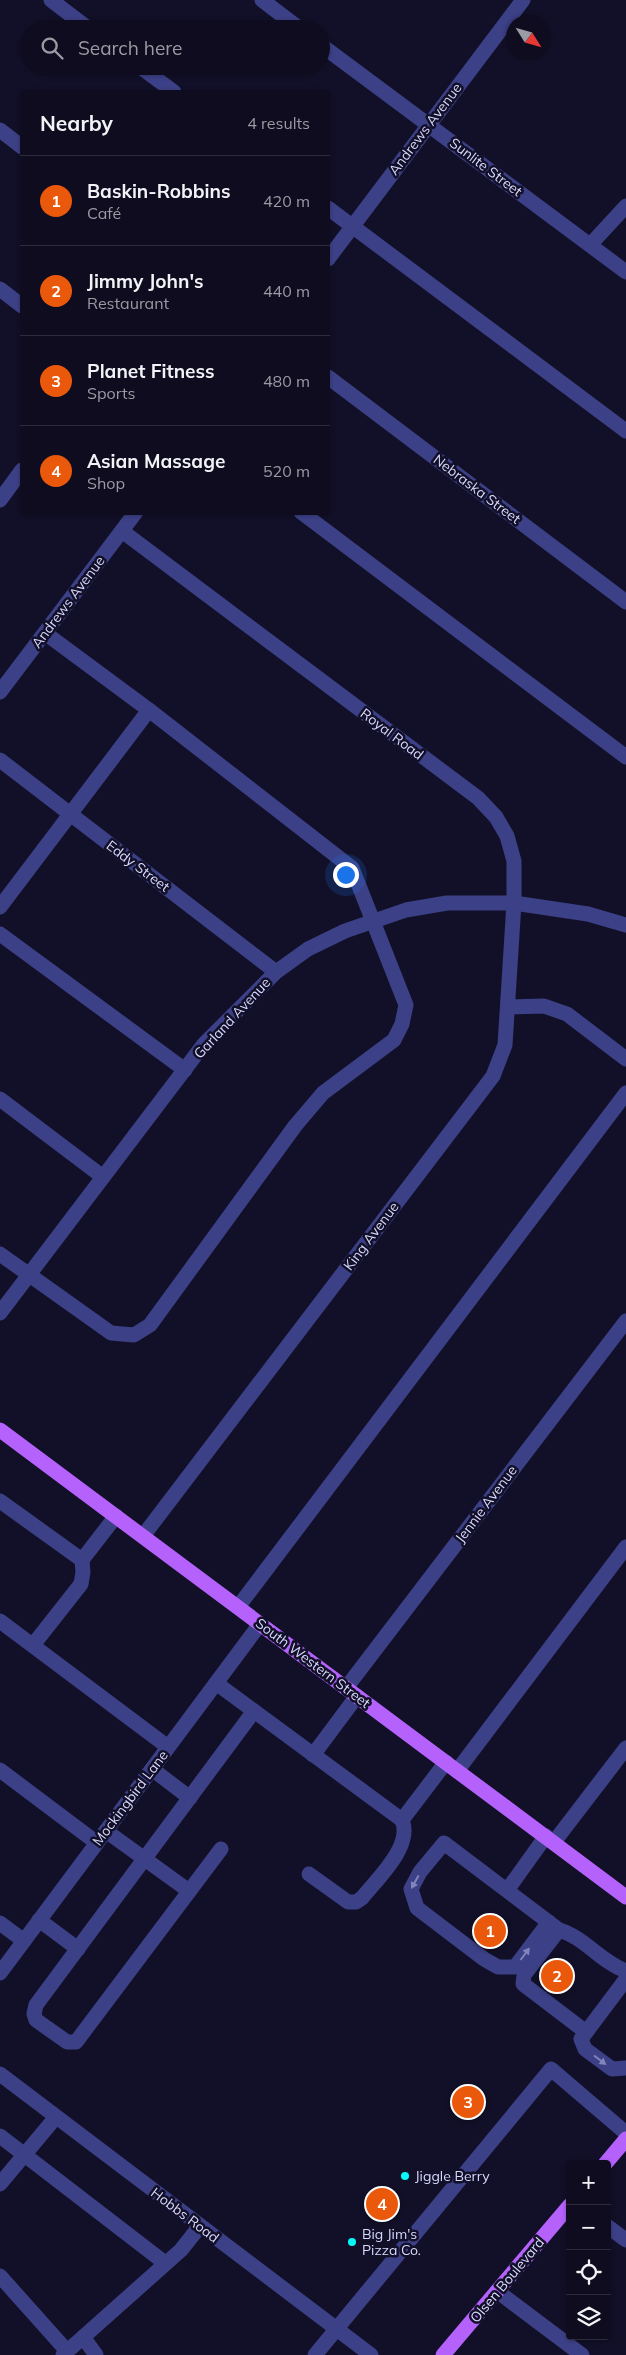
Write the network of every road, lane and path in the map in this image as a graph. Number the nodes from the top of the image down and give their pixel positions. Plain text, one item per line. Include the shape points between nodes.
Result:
1 (51, 0) edge
2 (262, 0) edge
3 (523, 0) edge
4 (77, 20) edge
5 (288, 20) edge
6 (330, 52) edge
7 (151, 75) edge
8 (171, 90) edge
9 (429, 125) junction
10 (0, 130) edge
11 (20, 145) edge
12 (626, 206) edge
13 (330, 210) edge
14 (352, 226) junction
15 (590, 245) junction
16 (330, 256) edge
17 (626, 272) edge
18 (0, 289) edge
19 (20, 304) edge
20 (330, 379) edge
21 (626, 430) edge
22 (20, 473) edge
23 (0, 500) edge
24 (134, 515) edge
25 (305, 515) edge
26 (122, 531) junction
27 (626, 602) edge
28 (45, 633) junction
29 (0, 692) edge
30 (149, 710) junction
31 (626, 757) edge
32 (0, 760) edge
33 (69, 814) junction
34 (514, 903) junction
35 (0, 907) edge
36 (373, 922) junction
37 (626, 925) edge
38 (0, 934) edge
39 (276, 972) junction
40 (508, 1007) junction
41 (626, 1059) edge
42 (185, 1070) junction
43 (626, 1093) edge
44 (0, 1099) edge
45 (103, 1177) junction
46 (0, 1254) edge
47 (28, 1276) junction
48 (0, 1313) edge
49 (626, 1320) edge
50 (0, 1430) edge
51 (0, 1501) edge
52 (116, 1516) junction
53 (143, 1536) junction
54 (626, 1547) edge
55 (82, 1560) junction
56 (238, 1607) junction
57 (0, 1620) edge
58 (260, 1624) junction
59 (33, 1645) junction
60 (216, 1683) junction
61 (352, 1692) junction
62 (254, 1712) junction
63 (168, 1748) junction
64 (626, 1748) edge
65 (313, 1755) junction
66 (451, 1766) junction
67 (152, 1769) junction
68 (0, 1770) edge
69 (190, 1798) junction
70 (402, 1820) junction
71 (106, 1831) junction
72 (550, 1839) junction
73 (97, 1844) junction
74 (221, 1849) dead end
75 (145, 1859) junction
76 (308, 1874) dead end
77 (508, 1889) junction
78 (189, 1891) junction
79 (626, 1897) edge
80 (40, 1920) junction
81 (0, 1923) edge
82 (554, 1926) junction
83 (24, 1941) junction
84 (78, 1949) junction
85 (626, 1971) edge
86 (0, 1973) edge
87 (626, 1979) edge
88 (586, 2032) junction
89 (626, 2068) edge
90 (0, 2074) edge
91 (56, 2117) junction
92 (626, 2133) edge
93 (0, 2136) edge
94 (626, 2139) edge
95 (25, 2155) junction
96 (608, 2160) edge
97 (0, 2184) edge
98 (566, 2210) edge
99 (200, 2226) junction
100 (611, 2229) edge
101 (626, 2240) edge
102 (165, 2263) junction
103 (0, 2276) edge
104 (498, 2291) junction
105 (336, 2330) junction
106 (83, 2337) junction
107 (65, 2353) edge
108 (96, 2355) edge
109 (315, 2355) edge
110 (371, 2355) edge
111 (443, 2355) edge
112 (582, 2355) edge

1 - 4 street
2 - 5 street
3 - 9 street, Andrews Avenue
6 - 9 street, Sunlite Street
7 - 8 street
9 - 14 street, Andrews Avenue
9 - 15 street, Sunlite Street
10 - 11 street
12 - 15 street
13 - 14 street
14 - 16 street, Andrews Avenue
14 - 21 street
15 - 17 street, Sunlite Street
18 - 19 street
20 - 27 street, Nebraska Street
22 - 23 street
24 - 26 street, Andrews Avenue
25 - 31 street
26 - 28 street, Andrews Avenue
26 - 34 street, Royal Road via 478,798 496,817 507,836 514,861
28 - 29 street, Andrews Avenue
28 - 30 street
30 - 33 street
30 - 36 street via 352,868
32 - 33 street, Eddy Street
33 - 35 street
33 - 39 street, Eddy Street
34 - 36 street, Garland Avenue via 447,903 406,910
34 - 37 street via 588,914
34 - 40 street, King Avenue
36 - 39 street, Garland Avenue via 345,931 308,950
36 - 47 street via 406,1005 394,1040 323,1093 295,1126 150,1325 134,1335 111,1333
38 - 42 street
39 - 42 street, Garland Avenue via 204,1044
40 - 41 street via 544,1006 566,1014
40 - 53 street, King Avenue via 505,1045 492,1076
42 - 45 street, Garland Avenue
43 - 56 street
44 - 45 street
45 - 47 street, Garland Avenue
46 - 47 street
47 - 48 street, Garland Avenue
49 - 61 street, Jennie Avenue
50 - 52 main road, South Western Street
51 - 55 street
52 - 53 main road, South Western Street
52 - 55 street
53 - 56 main road, South Western Street
54 - 66 street
55 - 59 street via 81,1584
56 - 58 main road, South Western Street
57 - 59 street
58 - 60 street, Mockingbird Lane
58 - 61 main road, South Western Street
59 - 63 street
60 - 62 street
60 - 63 street, Mockingbird Lane
61 - 65 street, Jennie Avenue
61 - 66 main road, South Western Street
62 - 65 street
62 - 69 street
63 - 67 street, Mockingbird Lane
64 - 72 street
65 - 70 street
66 - 70 street
66 - 72 main road, South Western Street
67 - 69 street
67 - 71 street, Mockingbird Lane
68 - 73 street
69 - 75 street
70 - 76 street via 405,1838 401,1849 356,1902 348,1902
71 - 73 street, Mockingbird Lane
71 - 75 street
72 - 77 street
72 - 79 main road, South Western Street
73 - 80 street, Mockingbird Lane
74 - 78 street
75 - 78 street
75 - 84 street
77 - 82 street
77 -> 82 street via 444,1843 420,1872 411,1889 417,1908 498,1967 514,1968
78 - 84 street via 86,2030 76,2042 67,2042 36,2020 34,2014 36,2005
80 - 83 street, Mockingbird Lane
80 - 84 street
81 - 83 street
82 - 85 street
82 - 88 street via 524,1975
83 - 86 street, Mockingbird Lane
87 - 88 street
88 -> 89 street via 585,2049 612,2069
90 - 91 street, Hobbs Road
91 - 95 street
91 - 99 street, Hobbs Road
92 - 105 street via 552,2069
93 - 95 street
94 - 96 main road
95 - 97 street
95 - 102 street
98 - 104 main road, Olsen Boulevard
99 - 102 street via 181,2250
99 - 105 street, Hobbs Road
100 - 101 street
102 - 106 street
103 - 107 street
104 - 111 main road, Olsen Boulevard
104 - 112 street
105 - 109 street
105 - 110 street, Hobbs Road
106 - 107 street
106 - 108 street

